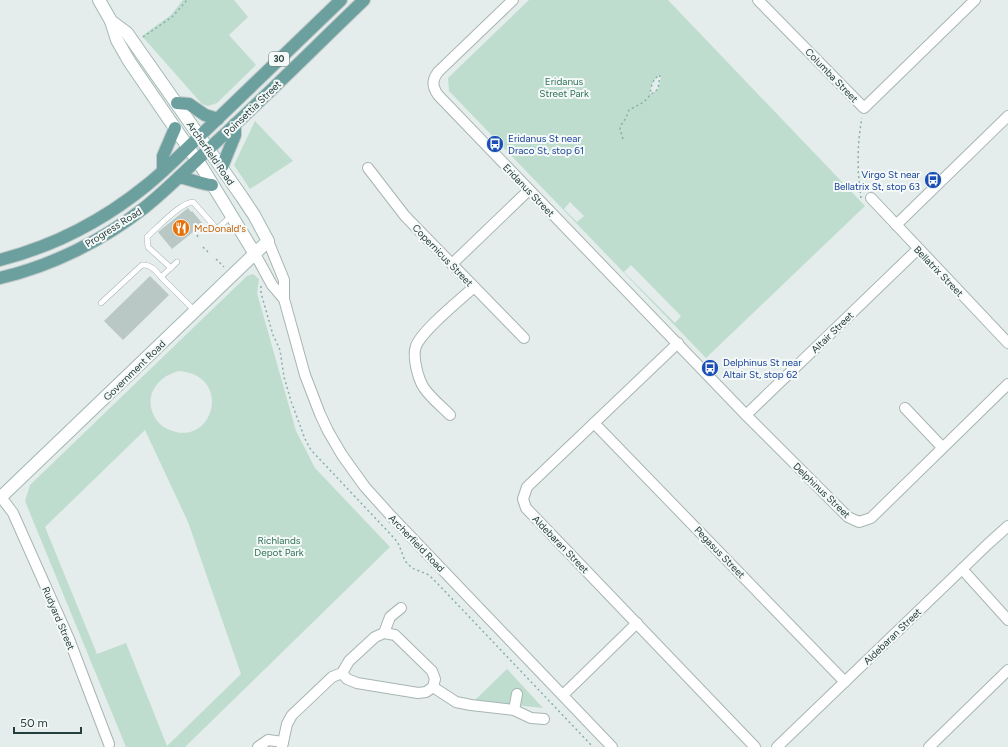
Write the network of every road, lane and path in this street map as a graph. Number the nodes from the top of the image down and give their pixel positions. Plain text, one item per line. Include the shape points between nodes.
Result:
1 (99, 0) edge
2 (187, 0) edge
3 (341, 0) edge
4 (364, 0) edge
5 (513, 0) edge
6 (758, 0) edge
7 (975, 0) edge
8 (111, 21) junction
9 (135, 44) junction
10 (650, 95) junction
11 (176, 103) junction
12 (864, 108) junction
13 (1008, 116) edge
14 (218, 119) junction
15 (235, 124) junction
16 (175, 128) junction
17 (200, 136) junction
18 (623, 139) dead end
19 (188, 147) junction
20 (209, 148) junction
21 (196, 160) junction
22 (222, 167) junction
23 (368, 168) dead end
24 (162, 172) junction
25 (179, 177) junction
26 (212, 185) junction
27 (529, 190) junction
28 (871, 198) joint
29 (232, 216) junction
30 (896, 225) junction
31 (194, 231) dead end
32 (199, 238) dead end
33 (268, 241) junction
34 (203, 247) dead end
35 (918, 249) junction
36 (208, 252) dead end
37 (255, 254) junction
38 (216, 259) dead end
39 (0, 260) edge
40 (177, 262) dead end
41 (452, 264) junction
42 (171, 268) junction
43 (225, 268) dead end
44 (162, 277) junction
45 (0, 278) edge
46 (474, 287) junction
47 (284, 299) junction
48 (101, 302) dead end
49 (196, 311) junction
50 (524, 338) dead end
51 (1008, 342) edge
52 (678, 343) junction
53 (1008, 384) edge
54 (905, 408) dead end
55 (450, 415) dead end
56 (746, 415) junction
57 (594, 423) junction
58 (942, 447) junction
59 (0, 497) edge
60 (1008, 526) edge
61 (962, 569) junction
62 (401, 608) dead end
63 (1008, 620) edge
64 (637, 624) junction
65 (384, 633) junction
66 (1008, 670) edge
67 (342, 673) junction
68 (845, 682) junction
69 (433, 688) junction
70 (517, 694) dead end
71 (563, 695) junction
72 (514, 710) junction
73 (544, 719) dead end
74 (109, 744) dead end
75 (282, 745) edge
76 (258, 747) edge
77 (612, 747) edge
78 (755, 747) edge
79 (777, 747) edge
80 (929, 747) edge

1 - 8 street, Archerfield Road
2 - 9 path via 172,17
3 - 14 main road, Poinsettia Street / 30
4 - 15 main road, Poinsettia Street / 30
5 - 27 street, Eridanus Street via 438,72 433,86 438,95
6 - 12 street, Columba Street
7 - 12 street, Columba Street
8 - 9 street, Archerfield Road via 127,33
8 - 16 street, Archerfield Road via 117,40 129,61
9 - 11 street, Archerfield Road
10 - 10 path via 651,85 660,75 658,89
10 - 18 path via 644,102 629,110 620,129
11 - 14 main road via 189,104
11 - 17 street, Archerfield Road
12 - 28 path via 859,132 858,175 861,198 866,202
13 - 30 street
14 - 17 main road, Poinsettia Street / 30
15 - 20 main road, Poinsettia Street / 30
15 - 22 main road via 236,135
16 - 19 street, Archerfield Road
16 - 24 main road via 163,156
17 - 19 main road, Progress Road / 30
17 - 20 street, Archerfield Road
19 - 21 street, Archerfield Road
19 - 24 main road, Progress Road / 30
20 - 21 main road, Progress Road / 30
20 - 22 street, Archerfield Road
21 - 25 main road, Progress Road / 30
21 - 26 street, Archerfield Road
22 - 33 street, Archerfield Road
23 - 41 street, Copernicus Street via 404,216
24 - 39 main road, Progress Road / 30 via 120,205 88,225 39,248
25 - 26 main road
25 - 45 main road, Progress Road / 30 via 144,208 102,236 56,259
26 - 29 street, Archerfield Road
27 - 41 street
27 - 52 street, Eridanus Street
28 - 30 street, Bellatrix Street
29 - 37 street, Archerfield Road
29 - 42 lane via 218,229 193,202 179,208 147,237 148,247
30 - 35 street, Bellatrix Street
31 - 32 path
33 - 37 street, Government Road
33 - 47 street, Archerfield Road via 284,280
34 - 36 path
35 - 51 street, Bellatrix Street
35 - 56 street, Altair Street
37 - 47 street, Archerfield Road
37 - 49 street, Government Road
38 - 43 path
40 - 42 lane
41 - 46 street, Copernicus Street
42 - 44 lane
44 - 48 lane via 151,266 142,265
44 - 49 lane
46 - 50 street, Copernicus Street
46 - 55 street via 421,336 415,348 418,374 423,386
47 - 71 street, Archerfield Road via 312,395 342,455 365,487 392,517
49 - 59 street, Government Road
52 - 56 street, Delphinus Street
52 - 57 street, Aldebaran Street
53 - 58 street, Delphinus Street
54 - 58 street
56 - 58 street, Delphinus Street via 848,517 858,522 871,518
57 - 64 street, Aldebaran Street via 527,487 523,499 526,508
57 - 68 street, Pegasus Street
59 - 74 street, Rudyard Street via 13,512 69,639
60 - 61 street, Aldebaran Street
61 - 63 street
61 - 68 street, Aldebaran Street
62 - 65 street via 390,617
64 - 71 street
64 - 78 street, Aldebaran Street
65 - 67 street via 375,637 349,661
65 - 69 street via 395,635 432,671 435,680
66 - 80 street
67 - 69 street via 347,679 357,683 418,693
67 - 75 street via 332,677 292,715 286,724
68 - 79 street, Aldebaran Street
69 - 72 street via 456,702
70 - 72 street
71 - 77 street, Archerfield Road
72 - 73 street via 531,718
75 - 76 street via 268,740

